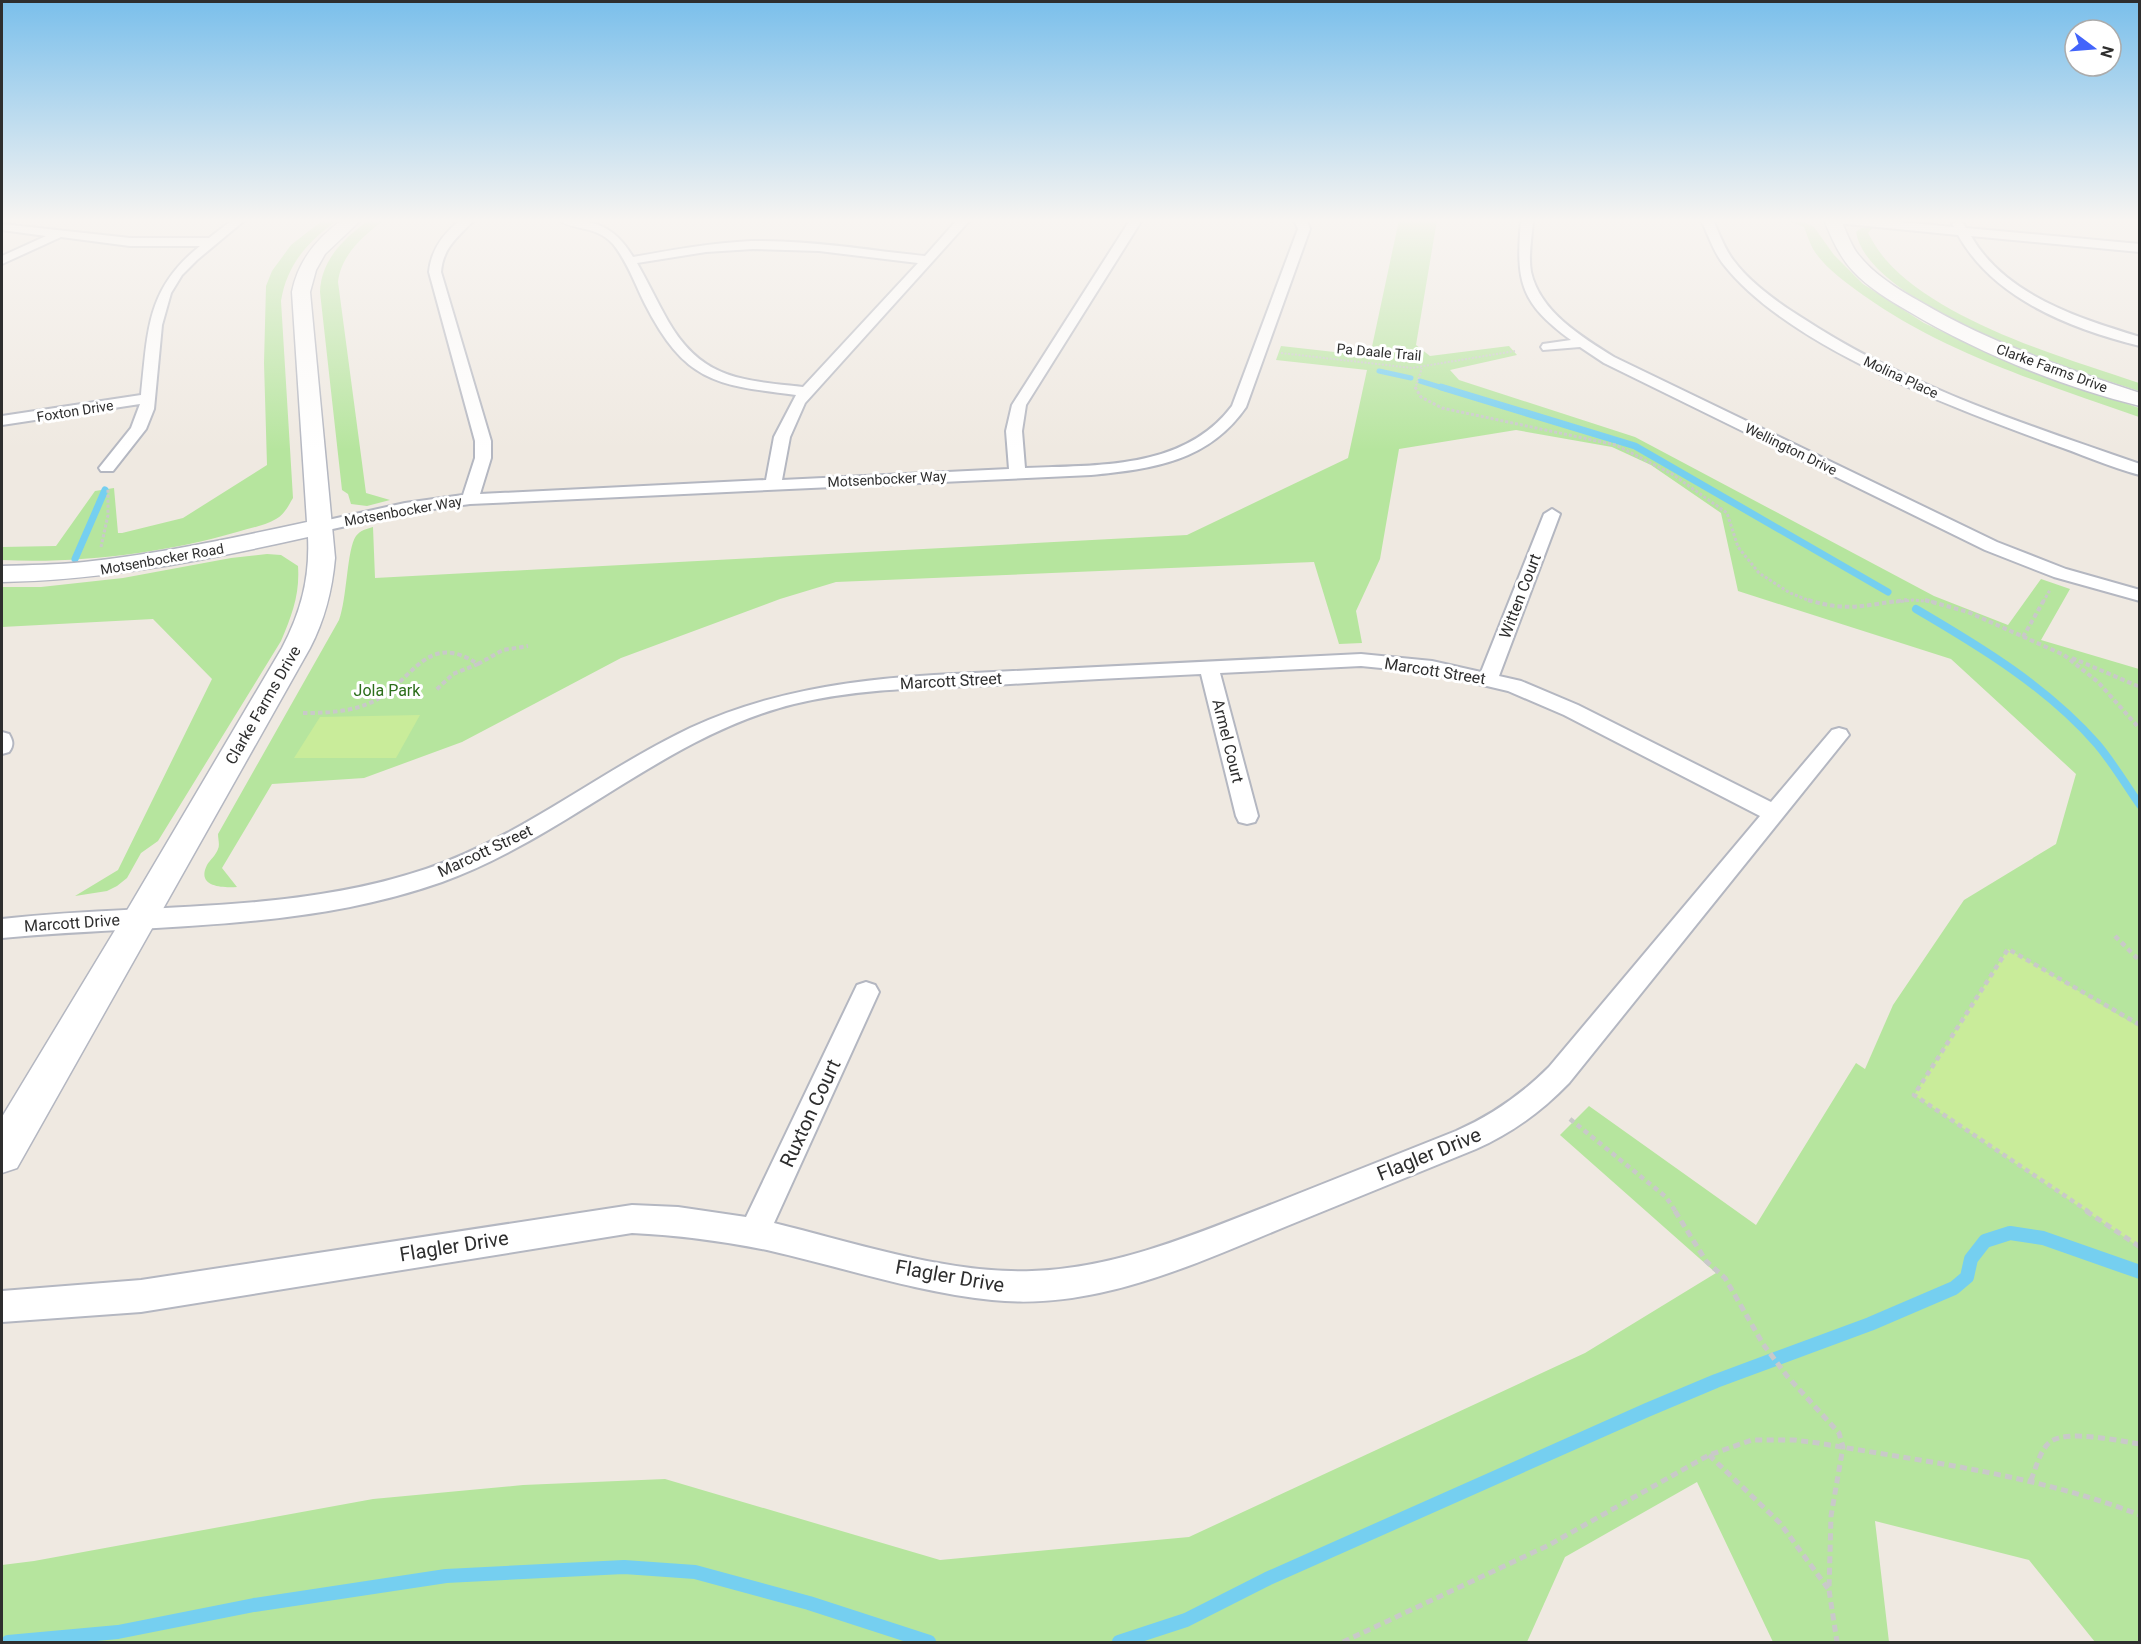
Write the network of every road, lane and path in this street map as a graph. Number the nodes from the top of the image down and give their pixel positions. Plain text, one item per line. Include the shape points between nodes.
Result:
1 (164, 297) edge
2 (301, 297) edge
3 (442, 297) edge
4 (649, 297) edge
5 (894, 297) edge
6 (1087, 297) edge
7 (1279, 297) edge
8 (1537, 297) edge
9 (1764, 297) edge
10 (1899, 297) edge
11 (2030, 297) edge
12 (2139, 342) edge
13 (1582, 343) junction
14 (1548, 347) dead end
15 (1515, 351) dead end
16 (1276, 352) dead end
17 (1422, 368) junction
18 (806, 392) junction
19 (149, 398) junction
20 (2139, 400) edge
21 (2, 421) edge
22 (107, 468) dead end
23 (2139, 470) edge
24 (1018, 473) junction
25 (773, 485) junction
26 (108, 488) dead end
27 (470, 499) junction
28 (1552, 514) dead end
29 (319, 527) junction
30 (101, 548) dead end
31 (2, 574) edge
32 (2055, 582) dead end
33 (2139, 596) edge
34 (2023, 637) junction
35 (528, 646) dead end
36 (2068, 657) junction
37 (478, 664) junction
38 (1209, 667) junction
39 (1488, 679) junction
40 (2139, 687) edge
41 (435, 691) dead end
42 (303, 713) dead end
43 (2139, 729) edge
44 (1839, 735) dead end
45 (2, 739) edge
46 (2, 747) edge
47 (1775, 814) junction
48 (1247, 816) dead end
49 (142, 917) junction
50 (2, 928) edge
51 (2115, 936) dead end
52 (2139, 963) edge
53 (866, 992) dead end
54 (2139, 1025) edge
55 (1570, 1119) dead end
56 (2, 1154) edge
57 (754, 1233) junction
58 (2139, 1247) edge
59 (2, 1307) edge
60 (2139, 1444) edge
61 (1843, 1448) junction
62 (1709, 1455) junction
63 (2031, 1480) junction
64 (2139, 1515) edge
65 (1829, 1590) junction
66 (1344, 1642) edge
67 (1837, 1642) edge

1 - 19 street via 155,325
2 - 29 street, Clarke Farms Drive
3 - 27 street via 483,441 483,458
4 - 18 street via 676,345 696,364 736,381
5 - 18 street
6 - 24 street via 1019,405 1013,433
7 - 24 street, Motsenbocker Way via 1239,407 1225,426 1192,447 1151,462 1101,470
8 - 13 street, Wellington Drive
9 - 23 street, Molina Place via 1823,338 1938,394
10 - 20 street, Clarke Farms Drive via 1957,331 2018,358
11 - 12 street via 2056,311
13 - 14 street
13 - 33 street, Wellington Drive via 1609,360 1991,546 2060,573
15 - 17 path, Pa Daale Trail
16 - 17 path, Pa Daale Trail
17 - 34 path via 1413,386 1431,403 1460,414 1617,445 1698,490 1727,513 1742,555 1754,569 1802,597 1856,608 1913,599 1940,603
18 - 25 street via 787,422
19 - 21 street, Foxton Drive
19 - 22 street via 138,429
24 - 25 street, Motsenbocker Way
25 - 27 street, Motsenbocker Way
26 - 30 path via 108,515
27 - 29 street, Motsenbocker Way via 405,508
28 - 39 street, Witten Court
29 - 31 street, Motsenbocker Road via 210,552 123,566
29 - 49 street, Clarke Farms Drive via 321,579 310,620
32 - 34 path
34 - 36 path
35 - 37 path via 503,650
36 - 40 path
36 - 43 path
37 - 41 path via 453,674
37 - 42 path via 465,653 435,654 369,704 340,712
38 - 39 street, Marcott Street via 1360,660 1409,663
38 - 48 street, Armel Court
38 - 49 street, Marcott Street via 907,683 789,699 691,736 525,833 435,875 321,904
39 - 47 street, Marcott Street via 1571,710
44 - 47 street, Flagler Drive
45 - 46 street
47 - 57 street, Flagler Drive via 1559,1076 1520,1111 1466,1140 1160,1262 1086,1282 1023,1287 955,1281
49 - 50 street, Marcott Drive
49 - 56 street, Clarke Farms Drive
51 - 52 path
53 - 57 street, Ruxton Court
54 - 58 path via 2008,949 1914,1095
55 - 61 path via 1666,1197 1706,1261 1725,1278 1787,1376 1839,1432
57 - 59 street, Flagler Drive via 683,1221 632,1219 141,1296
60 - 63 path via 2065,1436 2052,1440
61 - 62 path via 1771,1439 1736,1444
61 - 63 path
61 - 65 path via 1831,1516
62 - 65 path via 1780,1523
62 - 66 path via 1549,1545
63 - 64 path
65 - 67 path

